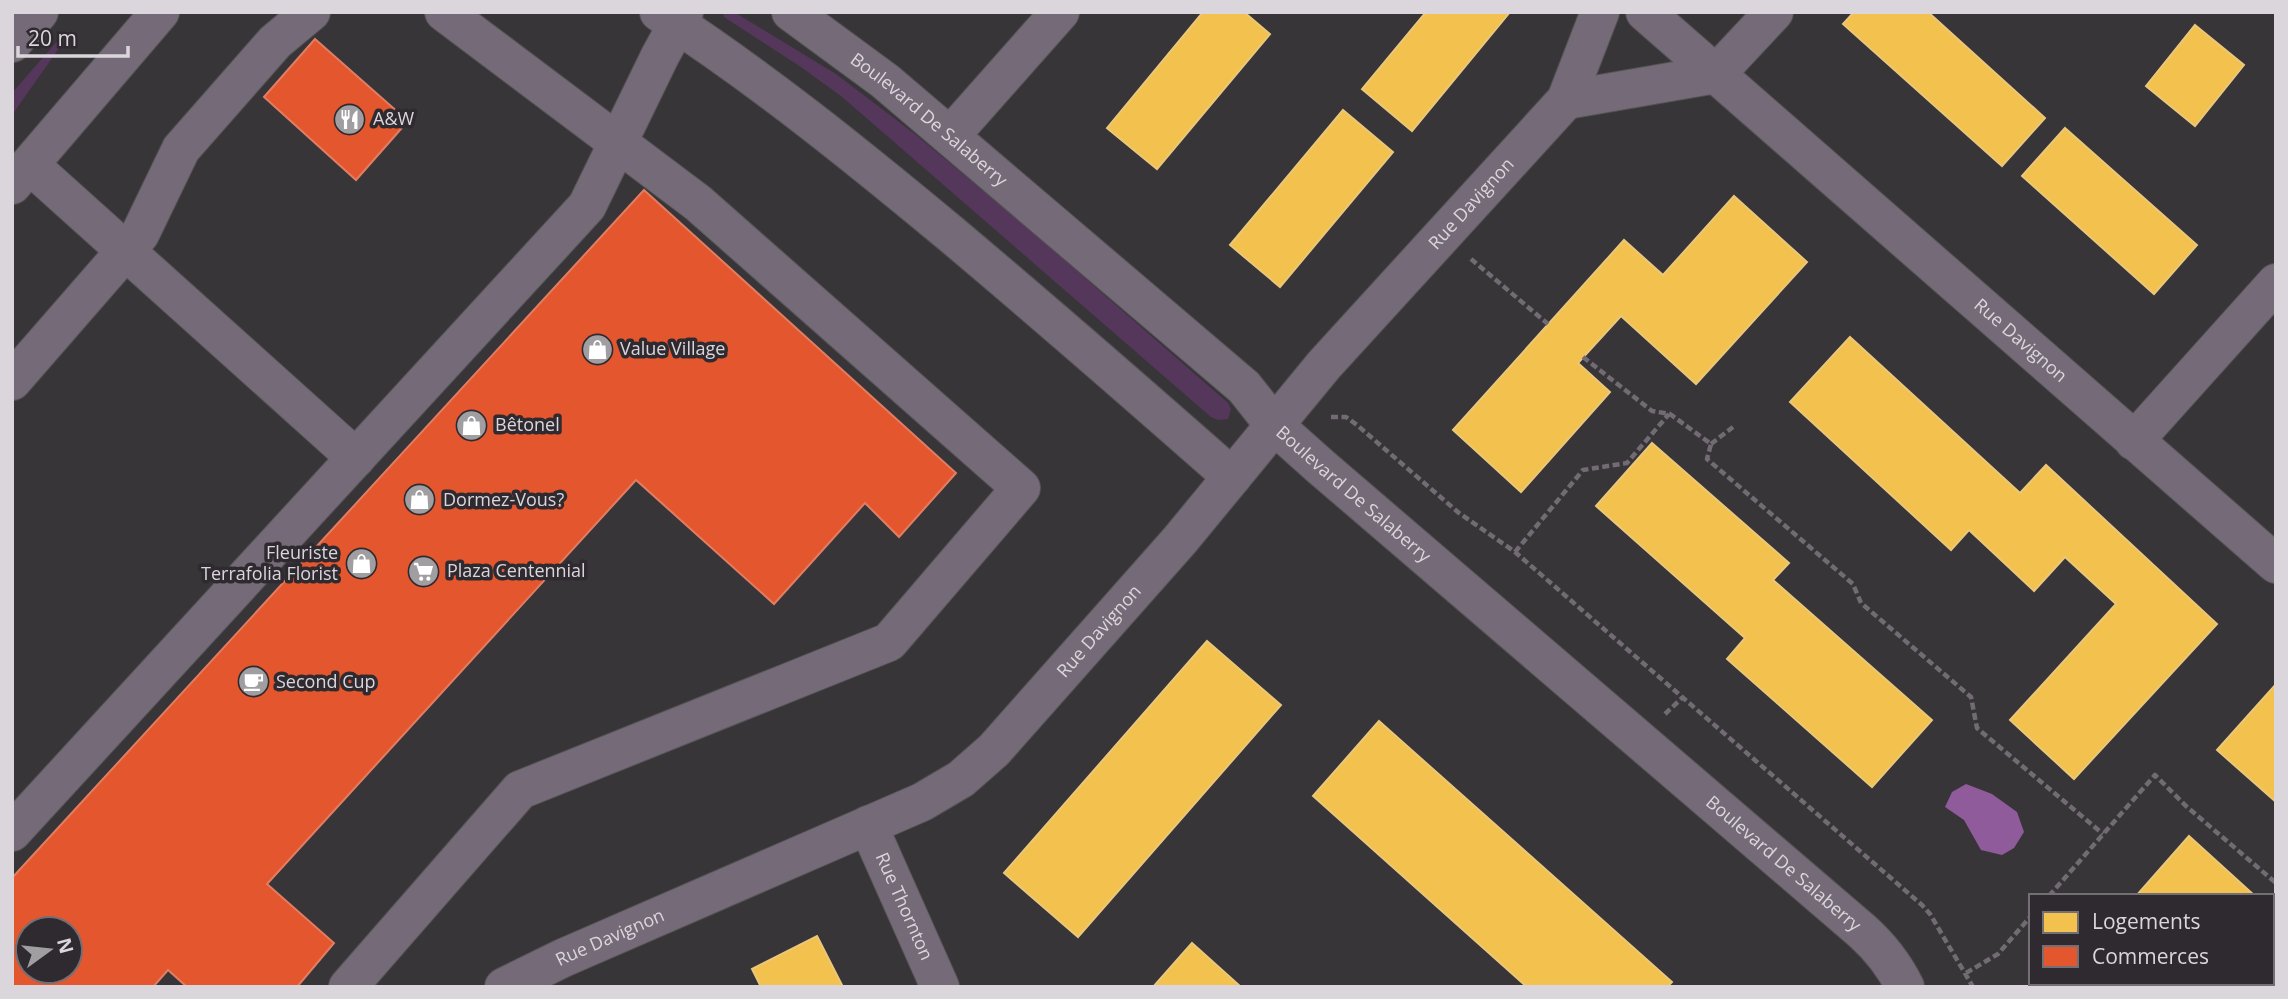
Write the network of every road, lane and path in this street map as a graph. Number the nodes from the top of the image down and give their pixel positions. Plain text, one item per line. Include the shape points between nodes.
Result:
1 (39, 12) edge
2 (160, 12) edge
3 (311, 12) edge
4 (444, 12) edge
5 (791, 12) edge
6 (1060, 12) edge
7 (1600, 12) edge
8 (1645, 12) edge
9 (1774, 12) edge
10 (673, 16) edge
11 (12, 43) edge
12 (1716, 74) junction
13 (1566, 100) junction
14 (951, 135) junction
15 (619, 144) junction
16 (21, 174) edge
17 (1443, 235) junction
18 (125, 251) junction
19 (2276, 283) edge
20 (1548, 324) dead end
21 (1583, 358) dead end
22 (12, 381) edge
23 (1670, 414) junction
24 (1337, 416) dead end
25 (1275, 426) junction
26 (1733, 428) dead end
27 (2134, 441) junction
28 (1712, 444) junction
29 (356, 458) junction
30 (1232, 477) junction
31 (1515, 552) junction
32 (2276, 564) edge
33 (868, 825) junction
34 (12, 832) edge
35 (2103, 834) junction
36 (2276, 883) edge
37 (2051, 894) edge
38 (2029, 918) edge
39 (1966, 973) junction
40 (348, 987) edge
41 (503, 987) edge
42 (940, 987) edge
43 (1905, 987) edge
44 (1973, 987) edge

1 - 11 street
2 - 16 street
3 - 18 street via 275,42 181,149 140,234
4 - 15 street
5 - 14 street, Boulevard De Salaberry
6 - 14 street
7 - 13 street, Rue Davignon
8 - 12 street, Rue Davignon
9 - 12 street
10 - 15 street
10 - 30 street via 878,174
12 - 13 street
12 - 27 street, Rue Davignon
13 - 17 street, Rue Davignon
14 - 25 street, Boulevard De Salaberry via 1244,387
15 - 29 street via 587,206
15 - 40 street via 698,203 1021,488 889,642 520,790
16 - 18 street
17 - 20 path
17 - 25 street, Rue Davignon
18 - 22 street
18 - 29 street
19 - 27 street
21 - 23 path via 1652,411
23 - 28 path
23 - 31 path via 1627,463 1583,470
24 - 31 path via 1357,425 1460,513
25 - 30 street, Rue Davignon
25 - 43 street, Boulevard De Salaberry via 1862,931 1890,961
26 - 28 path
27 - 32 street, Rue Davignon
28 - 35 path via 1707,459 1853,584 1861,603 1971,697 1977,728
29 - 34 street
30 - 33 street, Rue Davignon via 994,750 943,791
31 - 39 path via 1922,905
33 - 41 street, Rue Davignon
33 - 42 street, Rue Thornton
35 - 36 path via 2155,775
35 - 37 path
38 - 39 path via 1998,954
39 - 44 path

